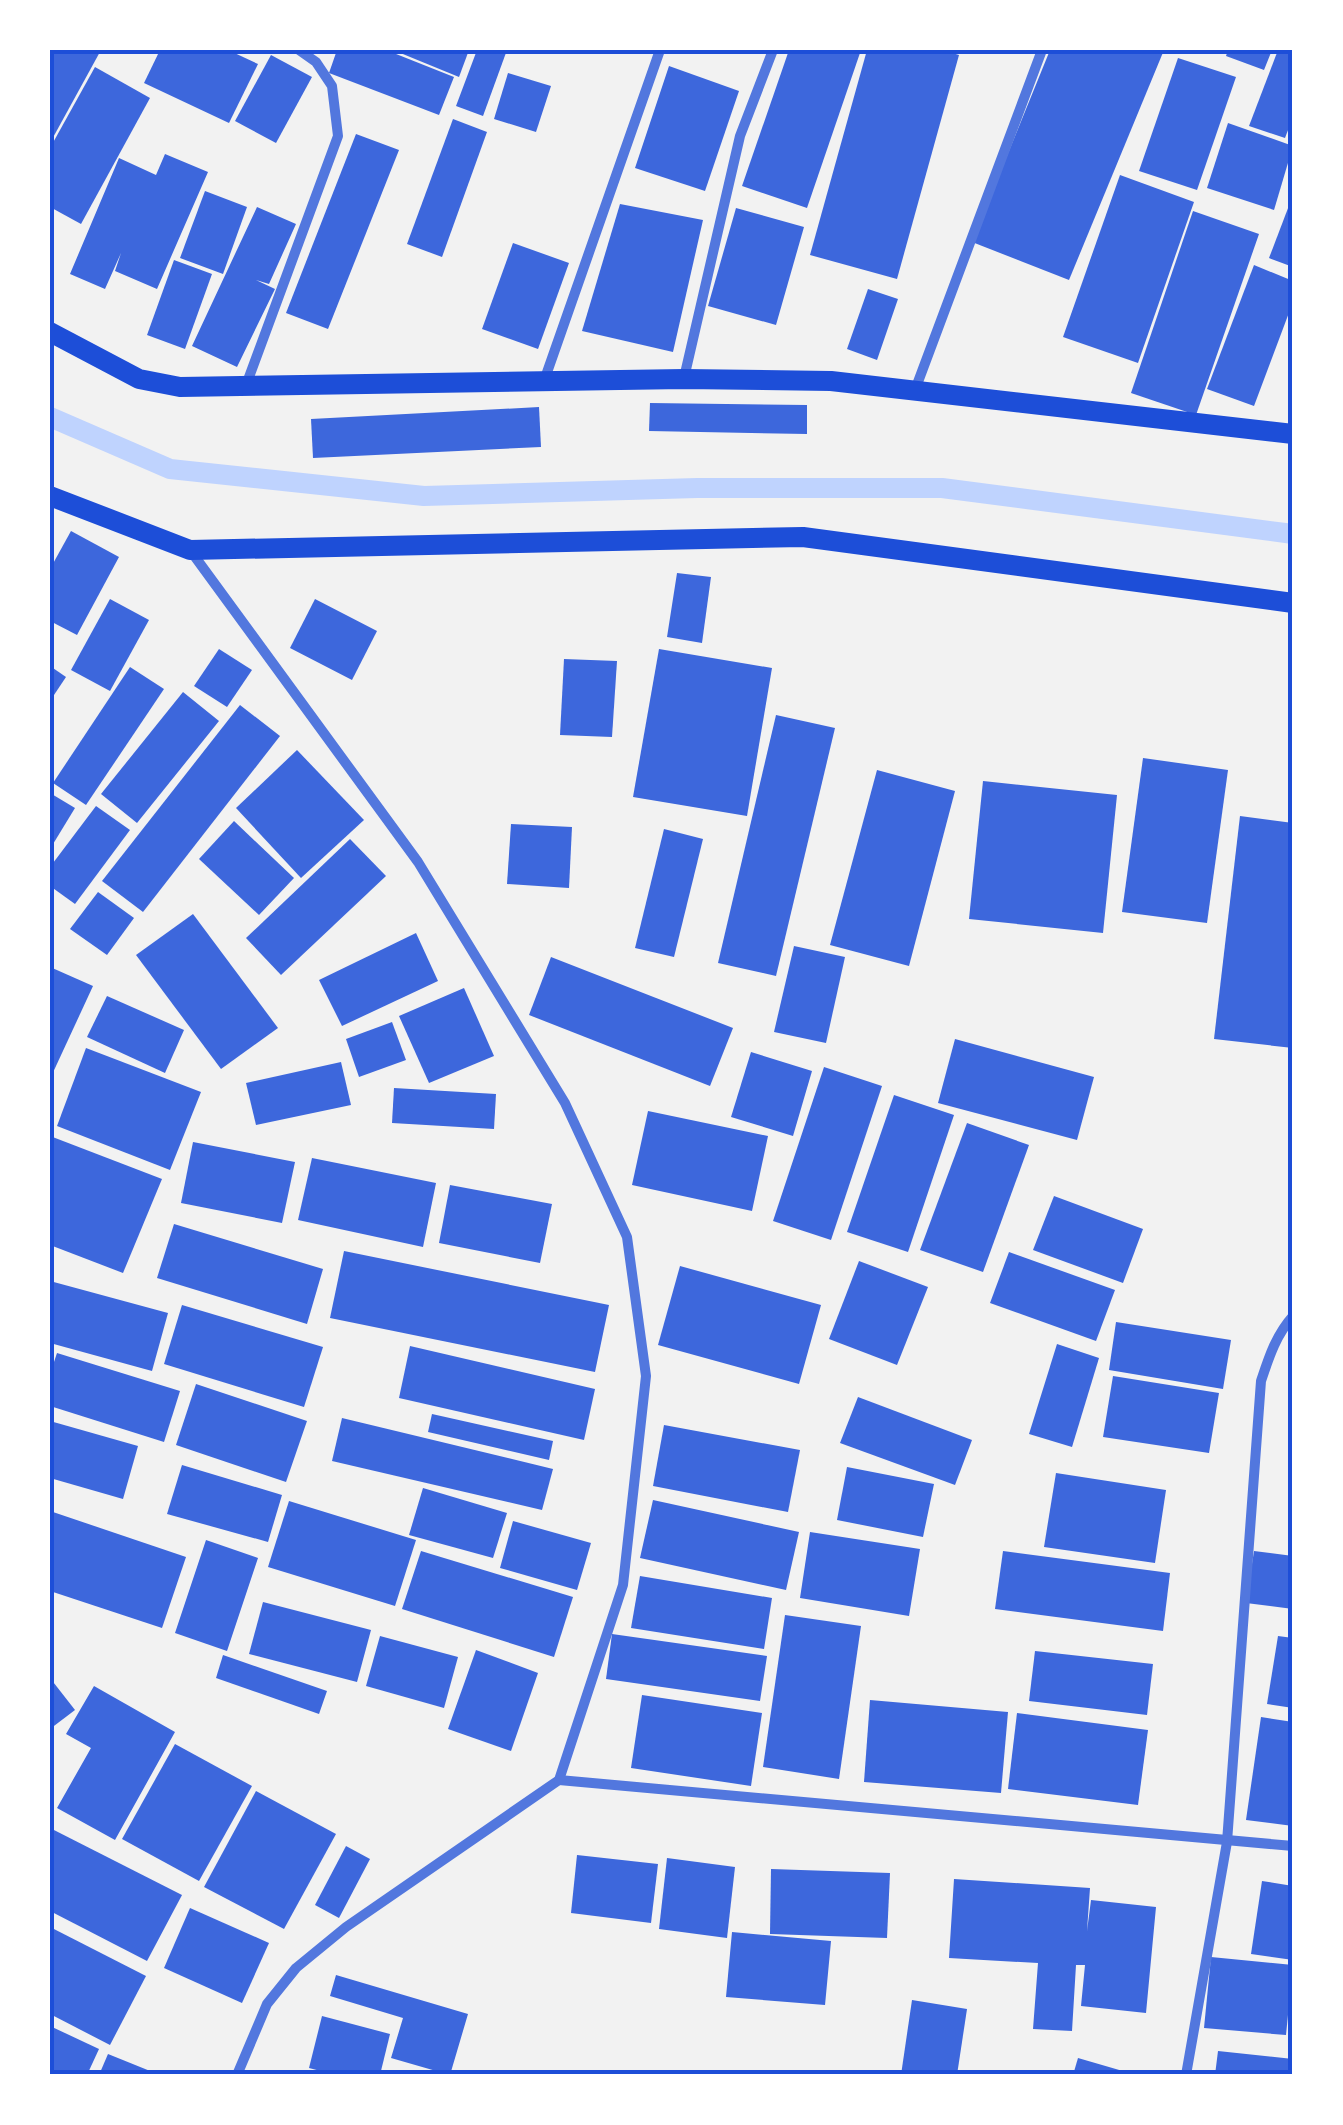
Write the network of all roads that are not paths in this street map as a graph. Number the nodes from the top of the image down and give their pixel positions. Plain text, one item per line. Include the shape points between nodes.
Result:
1 (298, 50) edge
2 (660, 50) edge
3 (773, 50) edge
4 (1042, 50) edge
5 (50, 332) edge
6 (684, 379) junction
7 (544, 382) junction
8 (245, 388) junction
9 (915, 390) junction
10 (1293, 434) edge
11 (50, 496) edge
12 (190, 550) junction
13 (1293, 603) edge
14 (1293, 1316) edge
15 (560, 1780) junction
16 (1227, 1842) junction
17 (1293, 1846) edge
18 (237, 2075) edge
19 (1186, 2075) edge

1 - 8 street via 332,86 338,136
2 - 7 street
3 - 6 street via 740,136
4 - 9 street
5 - 8 main road via 139,379
6 - 7 main road
6 - 9 main road
7 - 8 main road
9 - 10 main road
11 - 12 main road
12 - 13 main road via 803,537
12 - 15 street via 418,862 565,1102 627,1237 646,1376 623,1585
14 - 16 street via 1261,1381
15 - 16 street
15 - 18 street via 296,1968 267,2004
16 - 17 street
16 - 19 street

